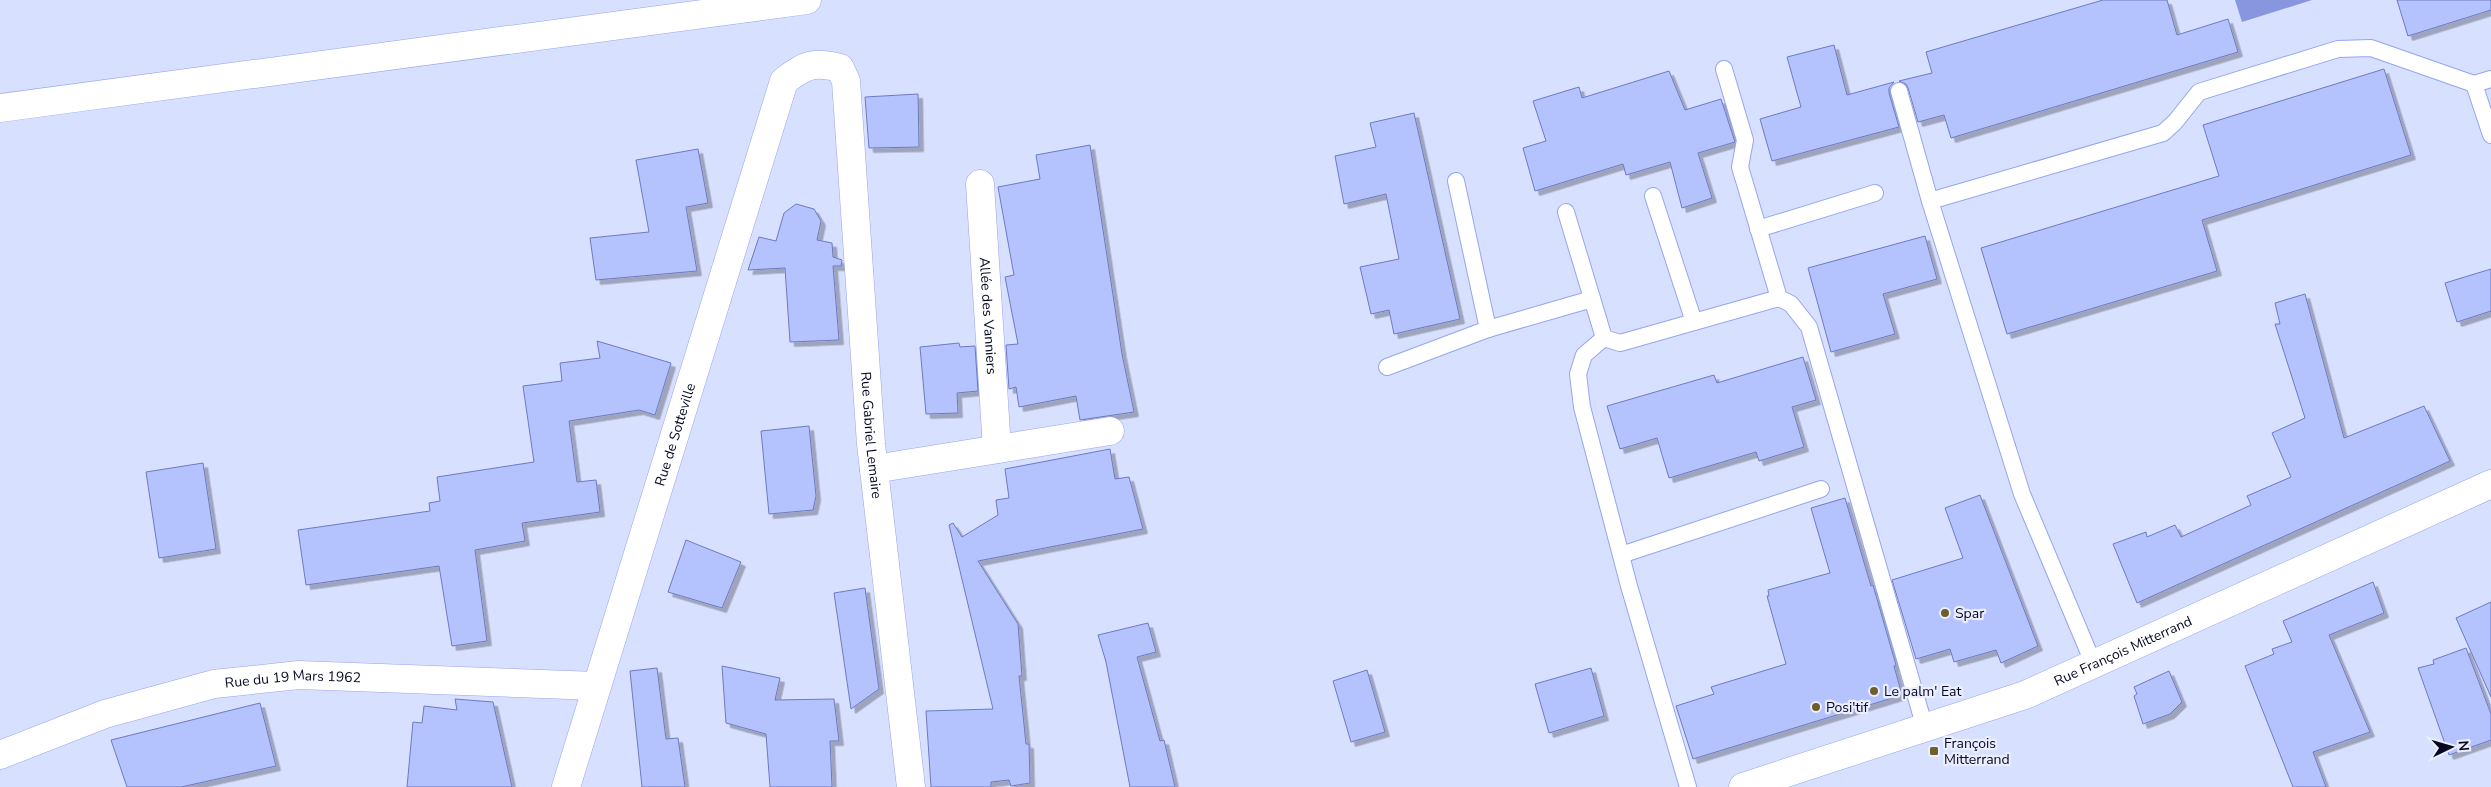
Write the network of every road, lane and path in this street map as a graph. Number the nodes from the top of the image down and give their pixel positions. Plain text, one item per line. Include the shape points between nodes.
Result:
1 (807, 0) edge
2 (1724, 69) dead end
3 (2491, 79) edge
4 (784, 81) joint
5 (2474, 84) junction
6 (1898, 91) dead end
7 (0, 108) edge
8 (2491, 134) edge
9 (1456, 181) dead end
10 (980, 184) dead end
11 (1875, 194) dead end
12 (1653, 196) dead end
13 (1930, 201) junction
14 (1566, 212) dead end
15 (1758, 229) junction
16 (1779, 298) junction
17 (1592, 299) junction
18 (1694, 322) junction
19 (1488, 329) junction
20 (1604, 338) junction
21 (1387, 367) dead end
22 (1110, 431) dead end
23 (996, 449) junction
24 (874, 469) junction
25 (2491, 484) edge
26 (1821, 488) dead end
27 (1621, 555) junction
28 (2094, 665) junction
29 (597, 686) junction
30 (1924, 728) junction
31 (0, 755) edge
32 (566, 787) edge
33 (911, 787) edge
34 (1688, 787) edge
35 (1743, 787) edge

1 - 7 street
2 - 15 lane via 1745,140 1740,167
3 - 5 lane
4 - 24 street, Rue Gabriel Lemaire via 802,67 826,64 840,68 846,81
4 - 29 street, Rue de Sotteville
5 - 8 lane
5 - 13 lane via 2371,48 2338,49 2198,92 2175,122 2162,133
6 - 13 lane
9 - 19 lane
10 - 23 street, Allée des Vanniers
11 - 15 lane
12 - 18 lane
13 - 28 lane via 2022,494
14 - 17 lane
15 - 16 lane
16 - 18 lane
16 - 30 lane via 1791,304 1809,327
17 - 19 lane
17 - 20 lane
18 - 20 lane via 1620,343
19 - 21 lane
20 - 27 lane via 1584,355 1578,374 1582,407
22 - 23 street
23 - 24 street
24 - 33 street, Rue Gabriel Lemaire
25 - 28 street, Rue François Mitterrand
26 - 27 lane
27 - 34 lane
28 - 30 street, Rue François Mitterrand via 2024,695
29 - 31 street, Rue du 19 Mars 1962 via 299,676 214,684 104,714
29 - 32 street, Rue de Sotteville
30 - 35 street, Rue François Mitterrand

